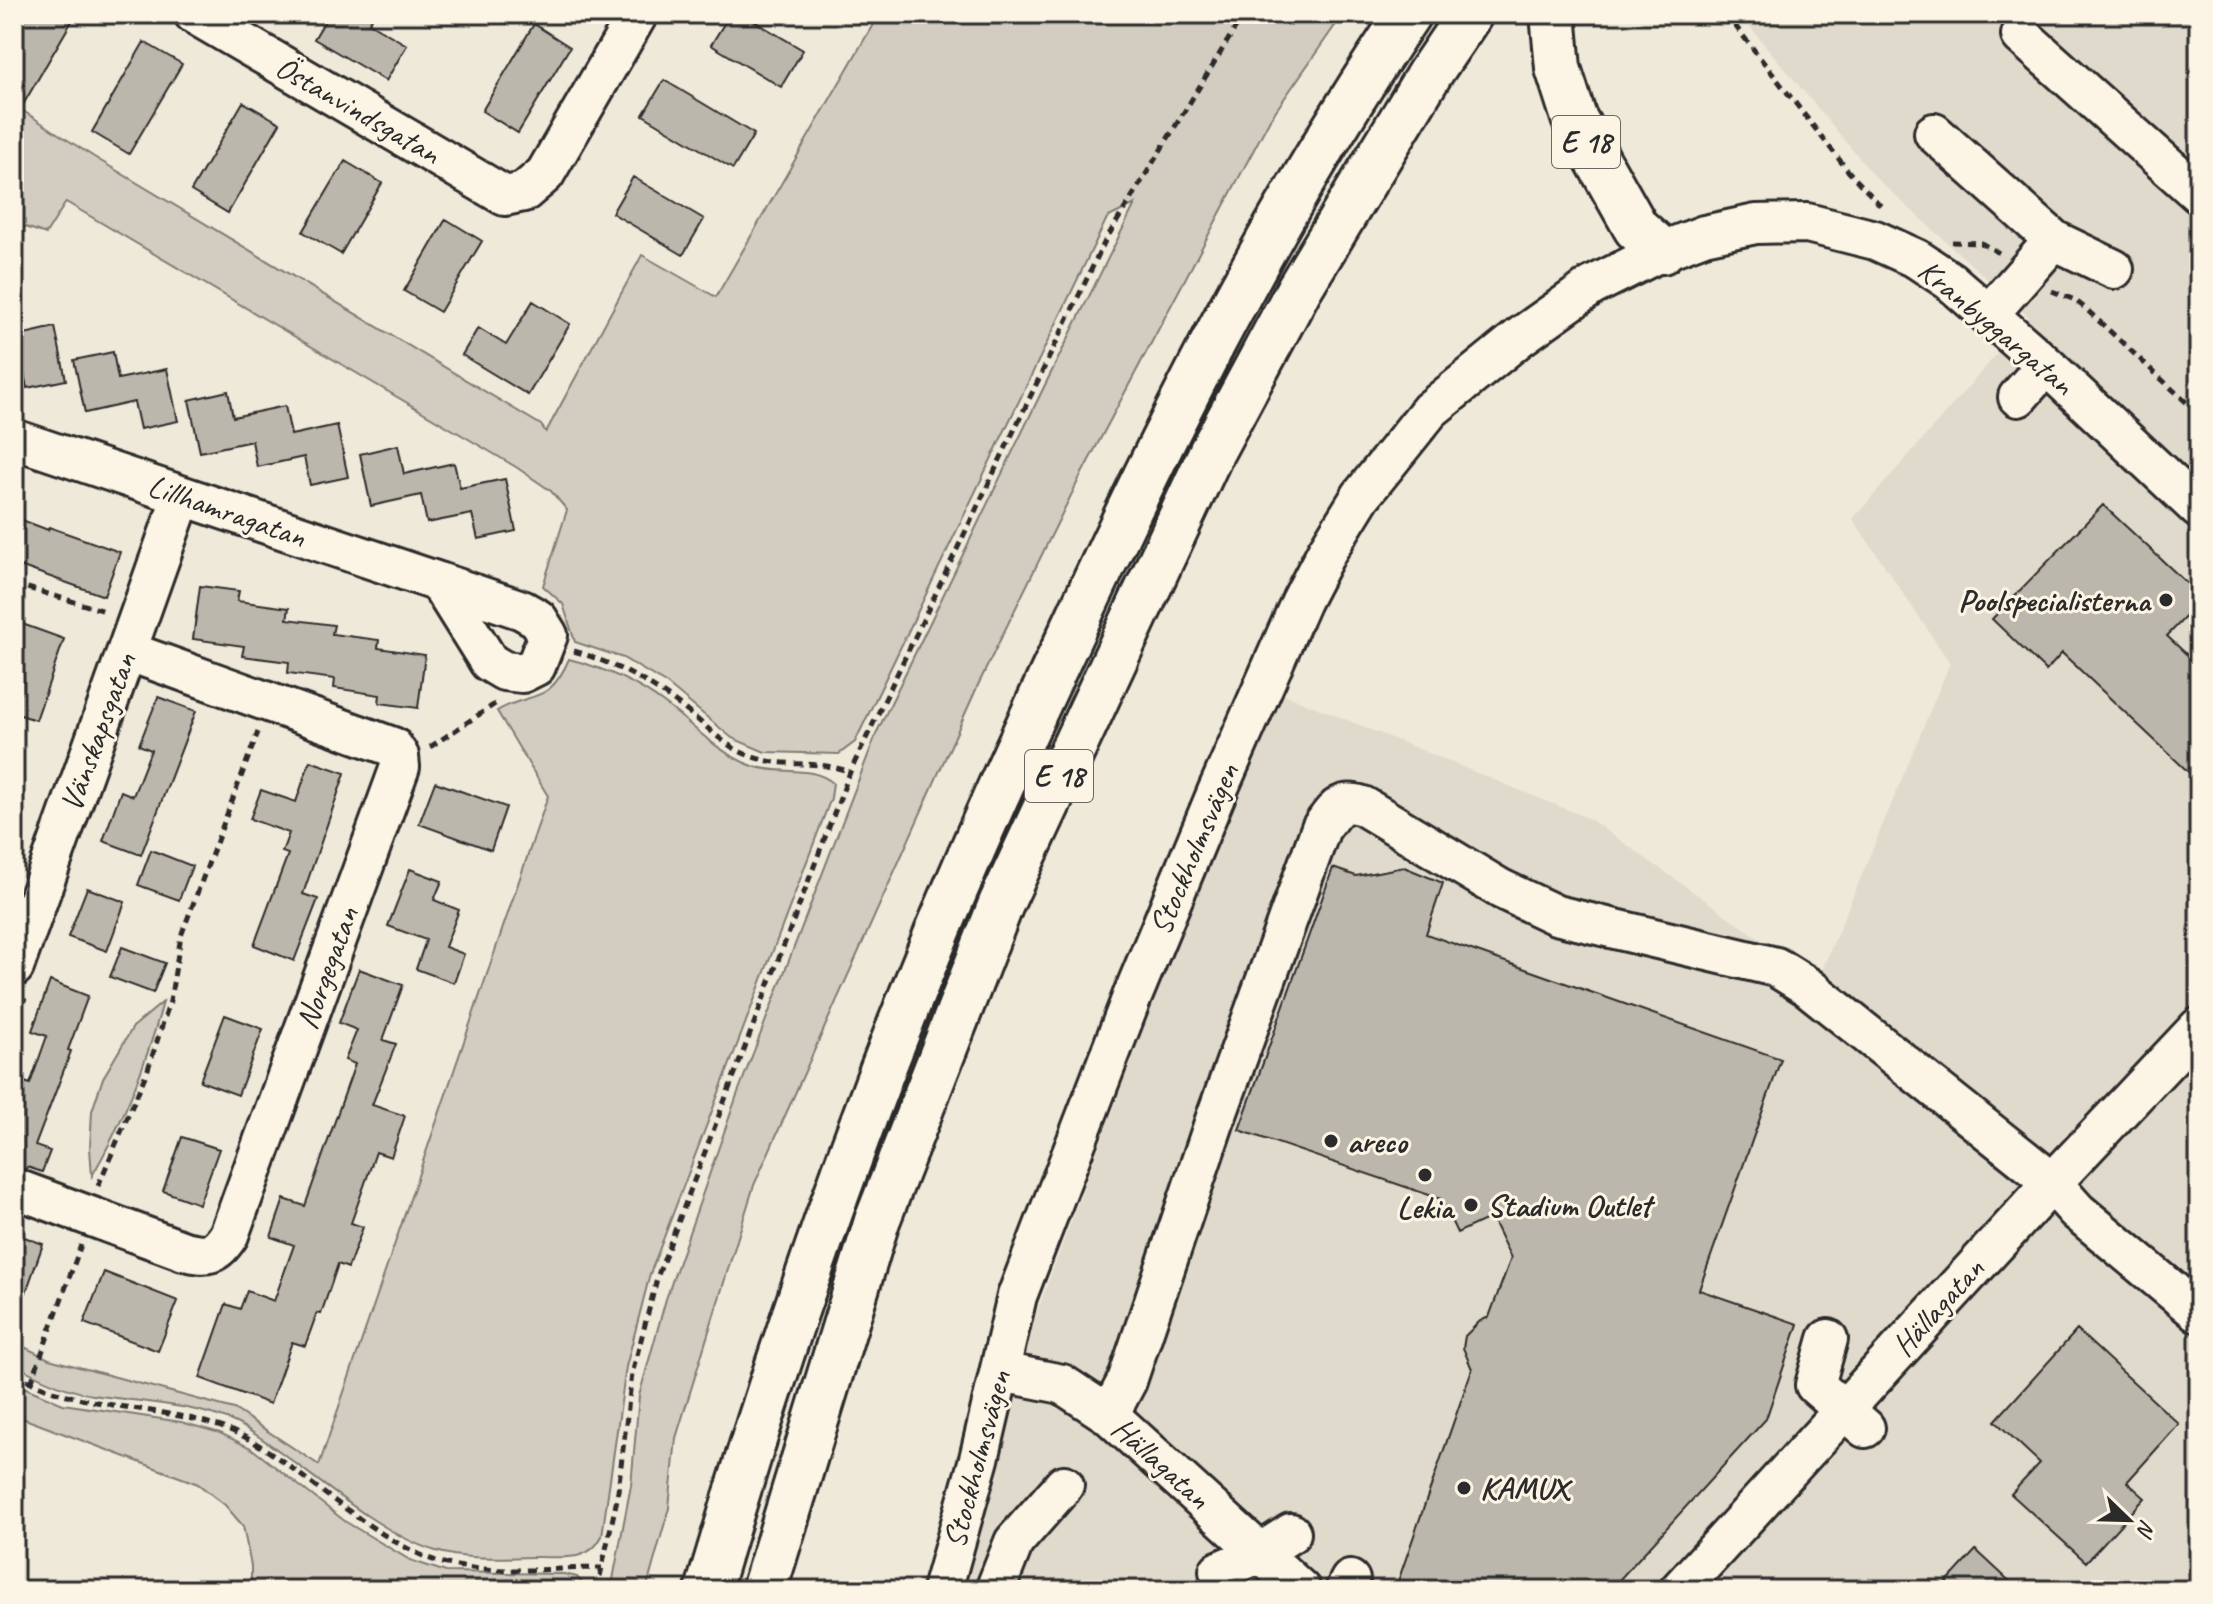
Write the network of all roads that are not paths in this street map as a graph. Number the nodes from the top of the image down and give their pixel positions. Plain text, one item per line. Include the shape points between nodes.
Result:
1 (194, 14) edge
2 (638, 14) edge
3 (1408, 14) edge
4 (1470, 14) edge
5 (1553, 14) edge
6 (2021, 35) dead end
7 (1934, 133) dead end
8 (2199, 194) edge
9 (2054, 240) junction
10 (1662, 251) junction
11 (2114, 269) dead end
12 (1988, 315) junction
13 (2046, 365) junction
14 (2018, 397) dead end
15 (14, 439) edge
16 (182, 496) junction
17 (2199, 509) edge
18 (439, 582) dead end
19 (127, 651) junction
20 (16, 958) edge
21 (2199, 1027) edge
22 (2052, 1183) junction
23 (14, 1188) edge
24 (2199, 1313) edge
25 (1828, 1339) dead end
26 (1001, 1372) junction
27 (1109, 1415) junction
28 (1855, 1419) junction
29 (1064, 1485) dead end
30 (1276, 1543) junction
31 (1219, 1571) dead end
32 (708, 1590) edge
33 (764, 1590) edge
34 (942, 1590) edge
35 (995, 1590) edge
36 (1301, 1590) edge
37 (1679, 1590) edge

1 - 2 street, Östanvindsgatan via 505,196 524,192 545,174
3 - 32 highway, E 18 via 1266,245 1128,510 1005,776 873,1094 760,1416
4 - 33 highway, E 18 via 1299,289 1211,453 1007,890 877,1221
5 - 10 highway, E 18 via 1558,68 1574,118 1636,228
6 - 8 street
7 - 9 street
9 - 11 street
9 - 12 street
10 - 12 street, Kranbyggargatan via 1756,224 1807,223 1875,240 1917,259
10 - 26 street, Stockholmsvägen via 1592,286 1430,410 1361,496 1327,551 1217,792 1132,997 1017,1296
12 - 13 street, Kranbyggargatan
13 - 14 street
13 - 17 street, Kranbyggargatan
15 - 16 street, Lillhamragatan
16 - 18 street, Lillhamragatan
16 - 19 street, Vänskapsgatan
19 - 20 street, Vänskapsgatan
19 - 23 street, Norgegatan via 393,747 400,767 220,1250 204,1255 184,1251
21 - 22 street, Hällagatan
22 - 24 street via 2077,1211
22 - 27 street via 1776,967 1556,915 1352,802 1339,806 1321,828 1127,1381
22 - 28 street, Hällagatan via 1965,1262 1914,1355
25 - 28 street via 1815,1385
26 - 27 street, Hällagatan via 1062,1384
26 - 34 street, Stockholmsvägen
27 - 30 street, Hällagatan via 1180,1461
28 - 37 street, Hällagatan
29 - 35 street via 1014,1542
30 - 31 street
30 - 36 street, Hällagatan

